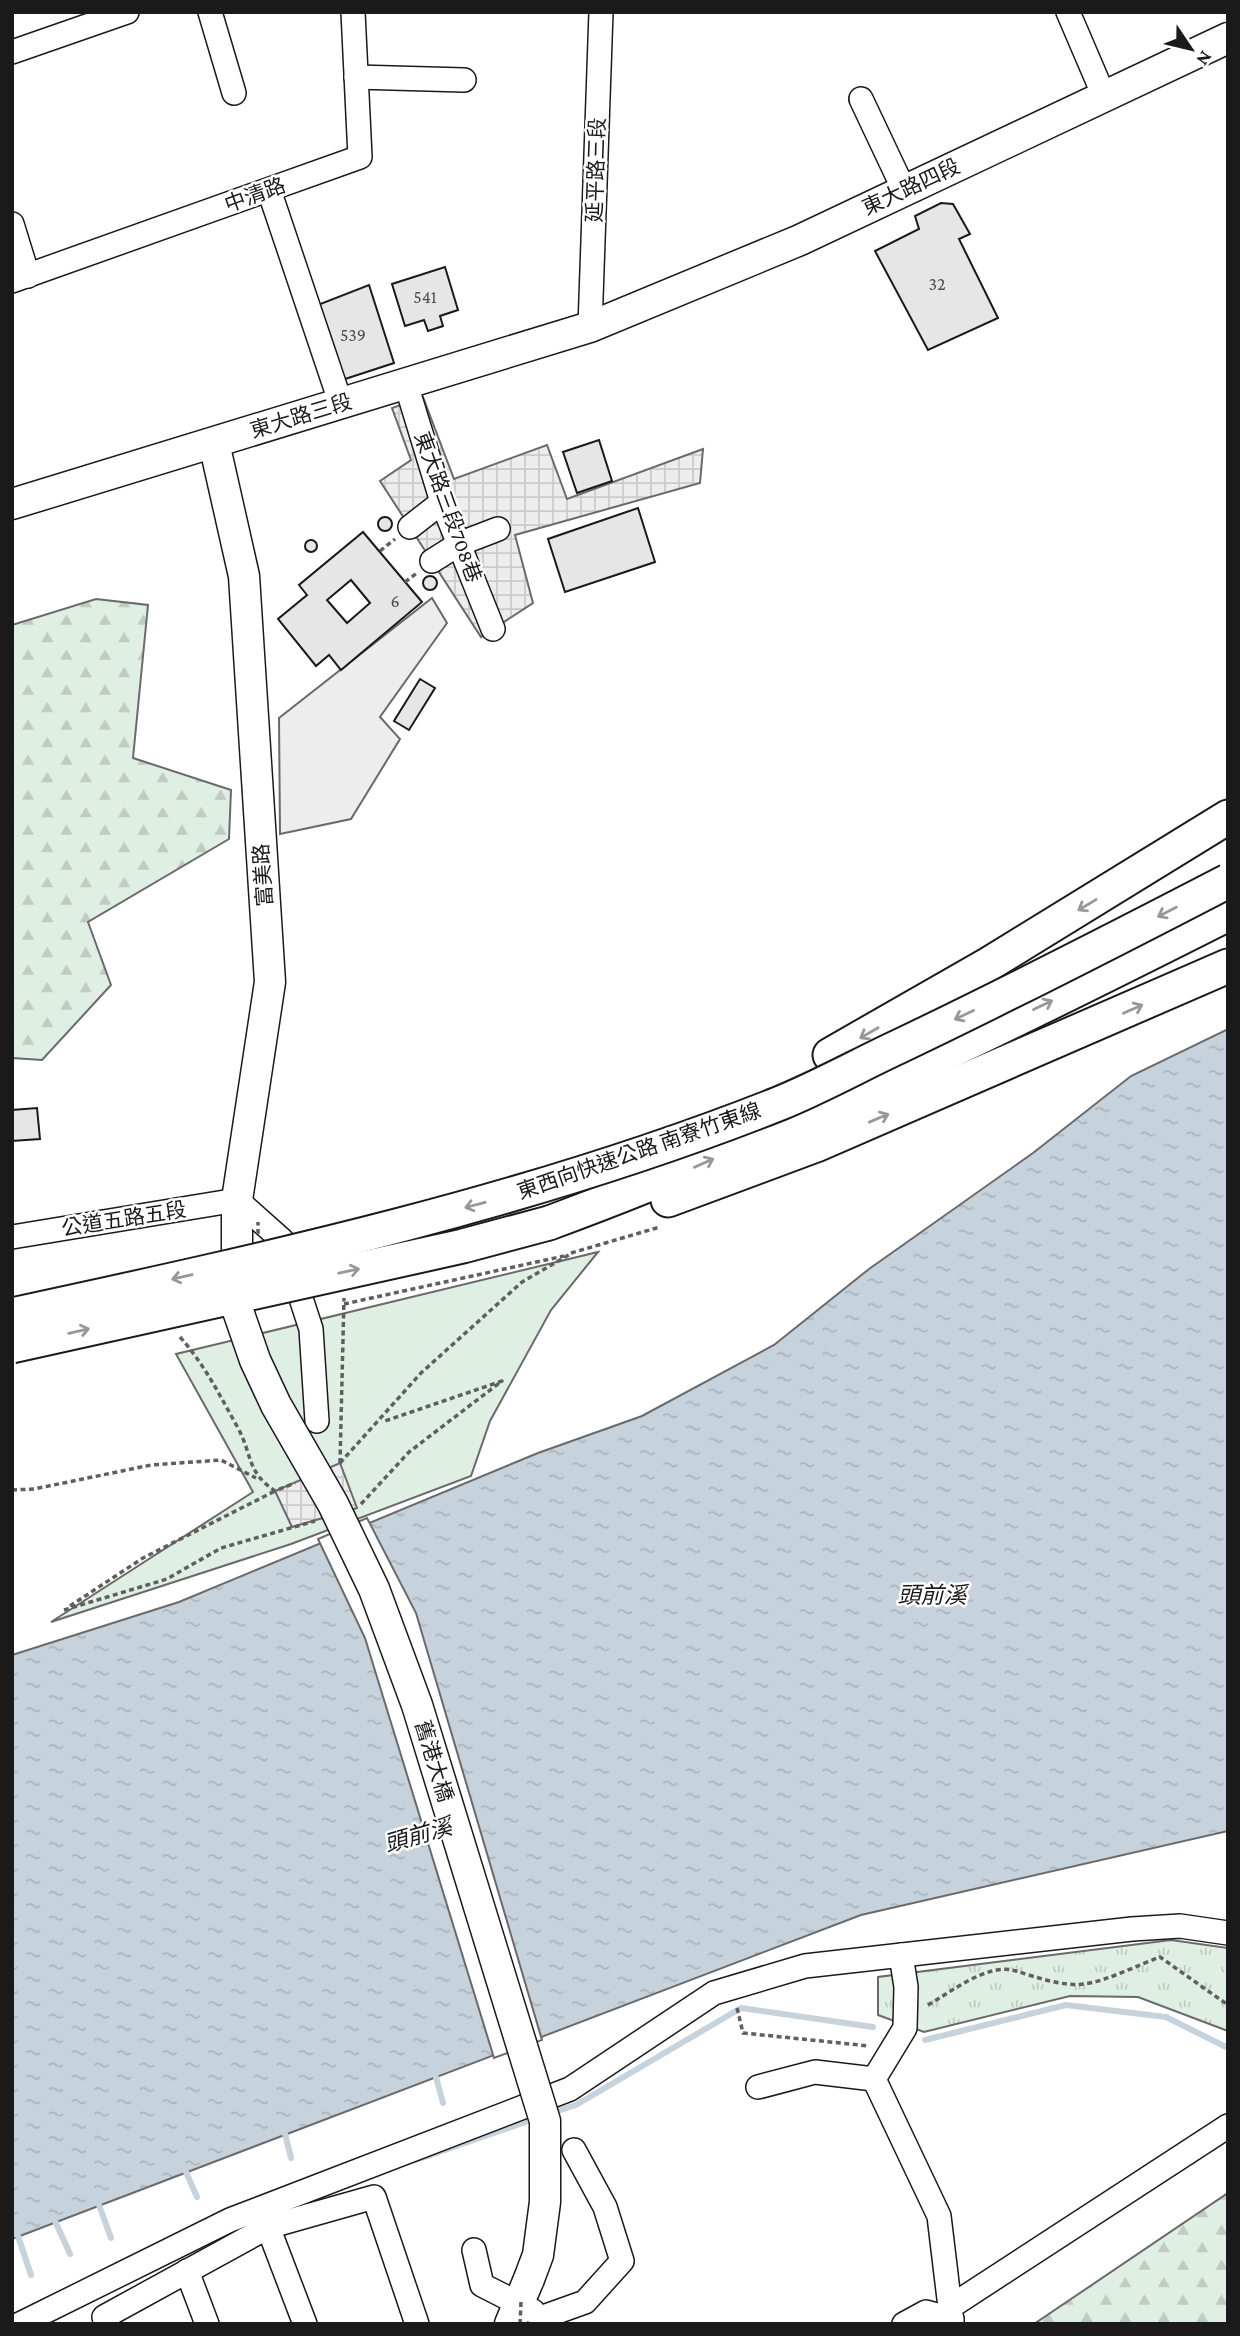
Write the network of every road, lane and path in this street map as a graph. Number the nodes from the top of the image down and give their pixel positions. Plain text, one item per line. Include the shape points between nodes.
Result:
1 (127, 12) edge
2 (210, 12) edge
3 (353, 12) edge
4 (601, 12) edge
5 (1068, 12) edge
6 (1228, 38) edge
7 (12, 52) edge
8 (356, 78) junction
9 (464, 80) dead end
10 (234, 93) dead end
11 (1104, 96) junction
12 (861, 99) dead end
13 (904, 190) junction
14 (269, 191) junction
15 (12, 224) edge
16 (20, 278) edge
17 (590, 327) junction
18 (407, 384) junction
19 (341, 404) junction
20 (214, 443) junction
21 (442, 502) junction
22 (12, 504) edge
23 (410, 527) dead end
24 (498, 528) dead end
25 (459, 544) junction
26 (432, 561) dead end
27 (493, 629) dead end
28 (1228, 817) edge
29 (1228, 881) edge
30 (1228, 914) edge
31 (1228, 966) edge
32 (541, 1187) junction
33 (237, 1200) junction
34 (549, 1223) junction
35 (660, 1227) dead end
36 (12, 1237) edge
37 (572, 1253) junction
38 (344, 1304) dead end
39 (237, 1308) joint
40 (12, 1315) edge
41 (176, 1331) dead end
42 (12, 1346) edge
43 (317, 1421) dead end
44 (329, 1468) dead end
45 (258, 1479) junction
46 (297, 1482) dead end
47 (12, 1489) edge
48 (275, 1491) junction
49 (64, 1610) dead end
50 (1228, 1933) edge
51 (901, 1955) junction
52 (1228, 2005) edge
53 (906, 2011) junction
54 (741, 2018) dead end
55 (892, 2049) junction
56 (874, 2079) junction
57 (758, 2087) dead end
58 (1228, 2126) edge
59 (574, 2150) dead end
60 (268, 2227) junction
61 (474, 2250) dead end
62 (187, 2271) junction
63 (530, 2312) edge
64 (951, 2317) edge
65 (20, 2324) edge
66 (106, 2324) edge
67 (207, 2324) edge
68 (305, 2324) edge
69 (417, 2324) edge
70 (492, 2324) edge
71 (904, 2324) edge

1 - 7 street
2 - 10 street
3 - 8 street, 中清路
4 - 17 street, 延平路三段
5 - 11 street
6 - 11 main road, 東大路四段
8 - 9 street
8 - 14 street, 中清路 via 360,157
11 - 13 main road, 東大路四段
12 - 13 street
13 - 17 main road, 東大路四段 via 800,240
14 - 16 street, 中清路
14 - 19 street
15 - 16 street
17 - 18 main road, 東大路三段
18 - 19 main road, 東大路三段
18 - 21 street, 東大路三段708巷
19 - 20 main road, 東大路三段
20 - 22 main road, 東大路三段
20 - 33 main road, 富美路 via 244,576 270,982
21 - 23 street
21 - 25 street, 東大路三段708巷
24 - 25 street
25 - 26 street
25 - 27 street, 東大路三段708巷
28 -> 32 highway, bridge via 1001,957 830,1055 704,1118
29 -> 32 highway, 東西向快速公路 南寮竹東線, bridge via 1011,993 781,1102
34 -> 30 highway, 東西向快速公路 南寮竹東線 via 673,1177 842,1103
34 -> 31 highway via 620,1216 720,1183
32 -> 40 highway, 東西向快速公路 南寮竹東線, bridge via 331,1244
33 - 36 street, 公道五路五段
33 - 39 main road, 富美路
33 - 43 street via 282,1240 311,1329
42 -> 34 highway, 東西向快速公路 南寮竹東線, bridge
35 - 37 path
37 - 38 path
37 - 44 path via 522,1282 421,1373 340,1463
39 - 63 main road, 舊港大橋, bridge via 276,1405 333,1504 374,1589 417,1705 545,2121 545,2202
41 - 45 path via 205,1366 239,1430
45 - 47 path via 221,1460 151,1465 34,1489
45 - 48 path
46 - 48 path
48 - 49 path via 143,1558
50 - 51 street via 1164,1927
51 - 53 street
51 - 65 street via 805,1966 714,1993 570,2089 230,2220
52 - 53 path via 1160,1957 1084,1984 1028,1977 1014,1970 995,1972 968,1981 924,2007
53 - 55 street via 905,2028
54 - 55 path via 743,2033
55 - 56 street
56 - 57 street via 815,2072
56 - 64 street via 939,2216
58 - 64 street
59 - 63 street via 605,2207 622,2261 585,2302
60 - 62 street
60 - 68 street
60 - 69 street via 374,2197
61 - 63 street via 482,2285
62 - 66 street via 104,2317
62 - 67 street
63 - 70 street
64 - 71 street via 926,2312

